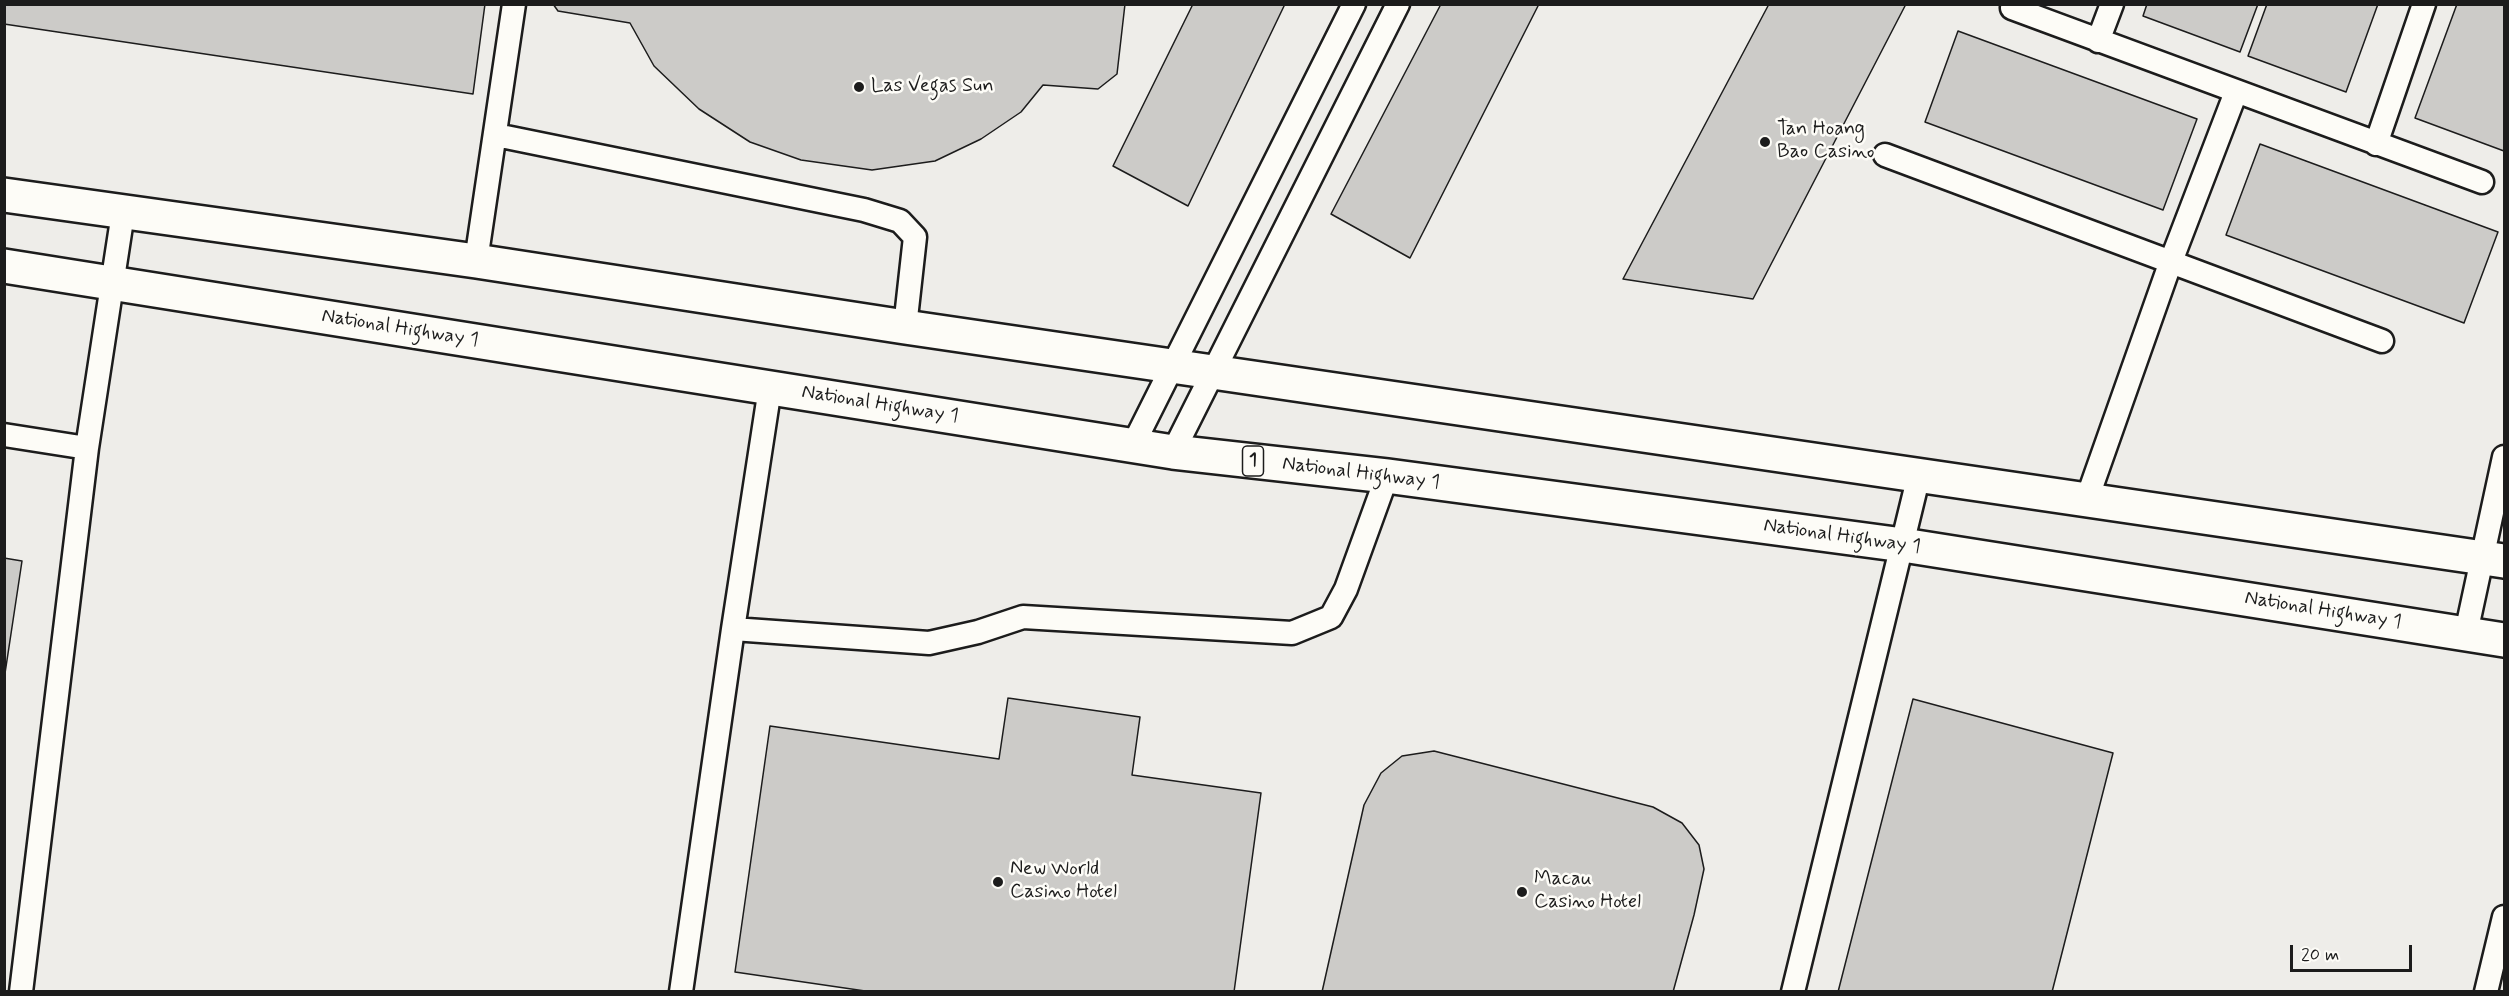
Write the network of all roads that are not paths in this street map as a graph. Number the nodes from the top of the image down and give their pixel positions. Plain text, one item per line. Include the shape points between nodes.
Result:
1 (514, 4) edge
2 (1354, 4) edge
3 (1398, 4) edge
4 (2112, 4) edge
5 (2424, 4) edge
6 (2012, 8) dead end
7 (2098, 41) junction
8 (2236, 92) junction
9 (496, 135) junction
10 (2376, 144) junction
11 (1885, 155) dead end
12 (2482, 182) dead end
13 (4, 195) edge
14 (123, 213) junction
15 (476, 261) junction
16 (2170, 264) junction
17 (4, 266) edge
18 (114, 284) junction
19 (905, 327) junction
20 (2382, 341) dead end
21 (1173, 366) junction
22 (1213, 372) junction
23 (770, 388) junction
24 (4, 435) edge
25 (1133, 445) junction
26 (87, 448) junction
27 (1173, 452) junction
28 (2505, 457) edge
29 (1919, 475) junction
30 (1387, 476) junction
31 (2087, 500) junction
32 (1903, 544) junction
33 (2493, 559) edge
34 (733, 629) junction
35 (2466, 633) junction
36 (2505, 640) edge
37 (2505, 917) edge
38 (16, 985) edge
39 (681, 992) edge
40 (1793, 992) edge
41 (2486, 992) edge

1 - 9 lane
2 - 21 lane
3 - 22 lane
4 - 7 lane
5 - 10 lane
6 - 7 lane
7 - 8 lane
8 - 10 lane
8 - 16 lane
9 - 15 lane
9 - 19 lane via 864,210 900,221 915,237
10 - 12 lane
11 - 16 lane
13 - 14 highway
14 - 15 highway
14 - 18 lane
15 - 19 highway
16 - 20 lane
16 - 31 lane
17 - 18 highway, National Highway 1 / 1
18 - 23 highway, National Highway 1 / 1
18 - 26 lane
19 - 21 highway
21 - 22 highway
21 - 25 lane
22 - 27 lane
22 - 29 highway
23 - 25 highway, National Highway 1 / 1
23 - 34 lane
24 - 26 lane
25 - 27 highway, National Highway 1 / 1
26 - 38 lane
27 - 30 highway, National Highway 1 / 1
28 - 33 lane
29 - 31 highway
29 - 32 lane
30 - 32 highway, National Highway 1 / 1
30 - 34 lane via 1346,589 1331,617 1292,633 1023,617 929,643
31 - 33 highway
32 - 35 highway, National Highway 1 / 1
32 - 40 lane
33 - 35 lane
34 - 39 lane
35 - 36 highway, National Highway 1 / 1
37 - 41 lane

